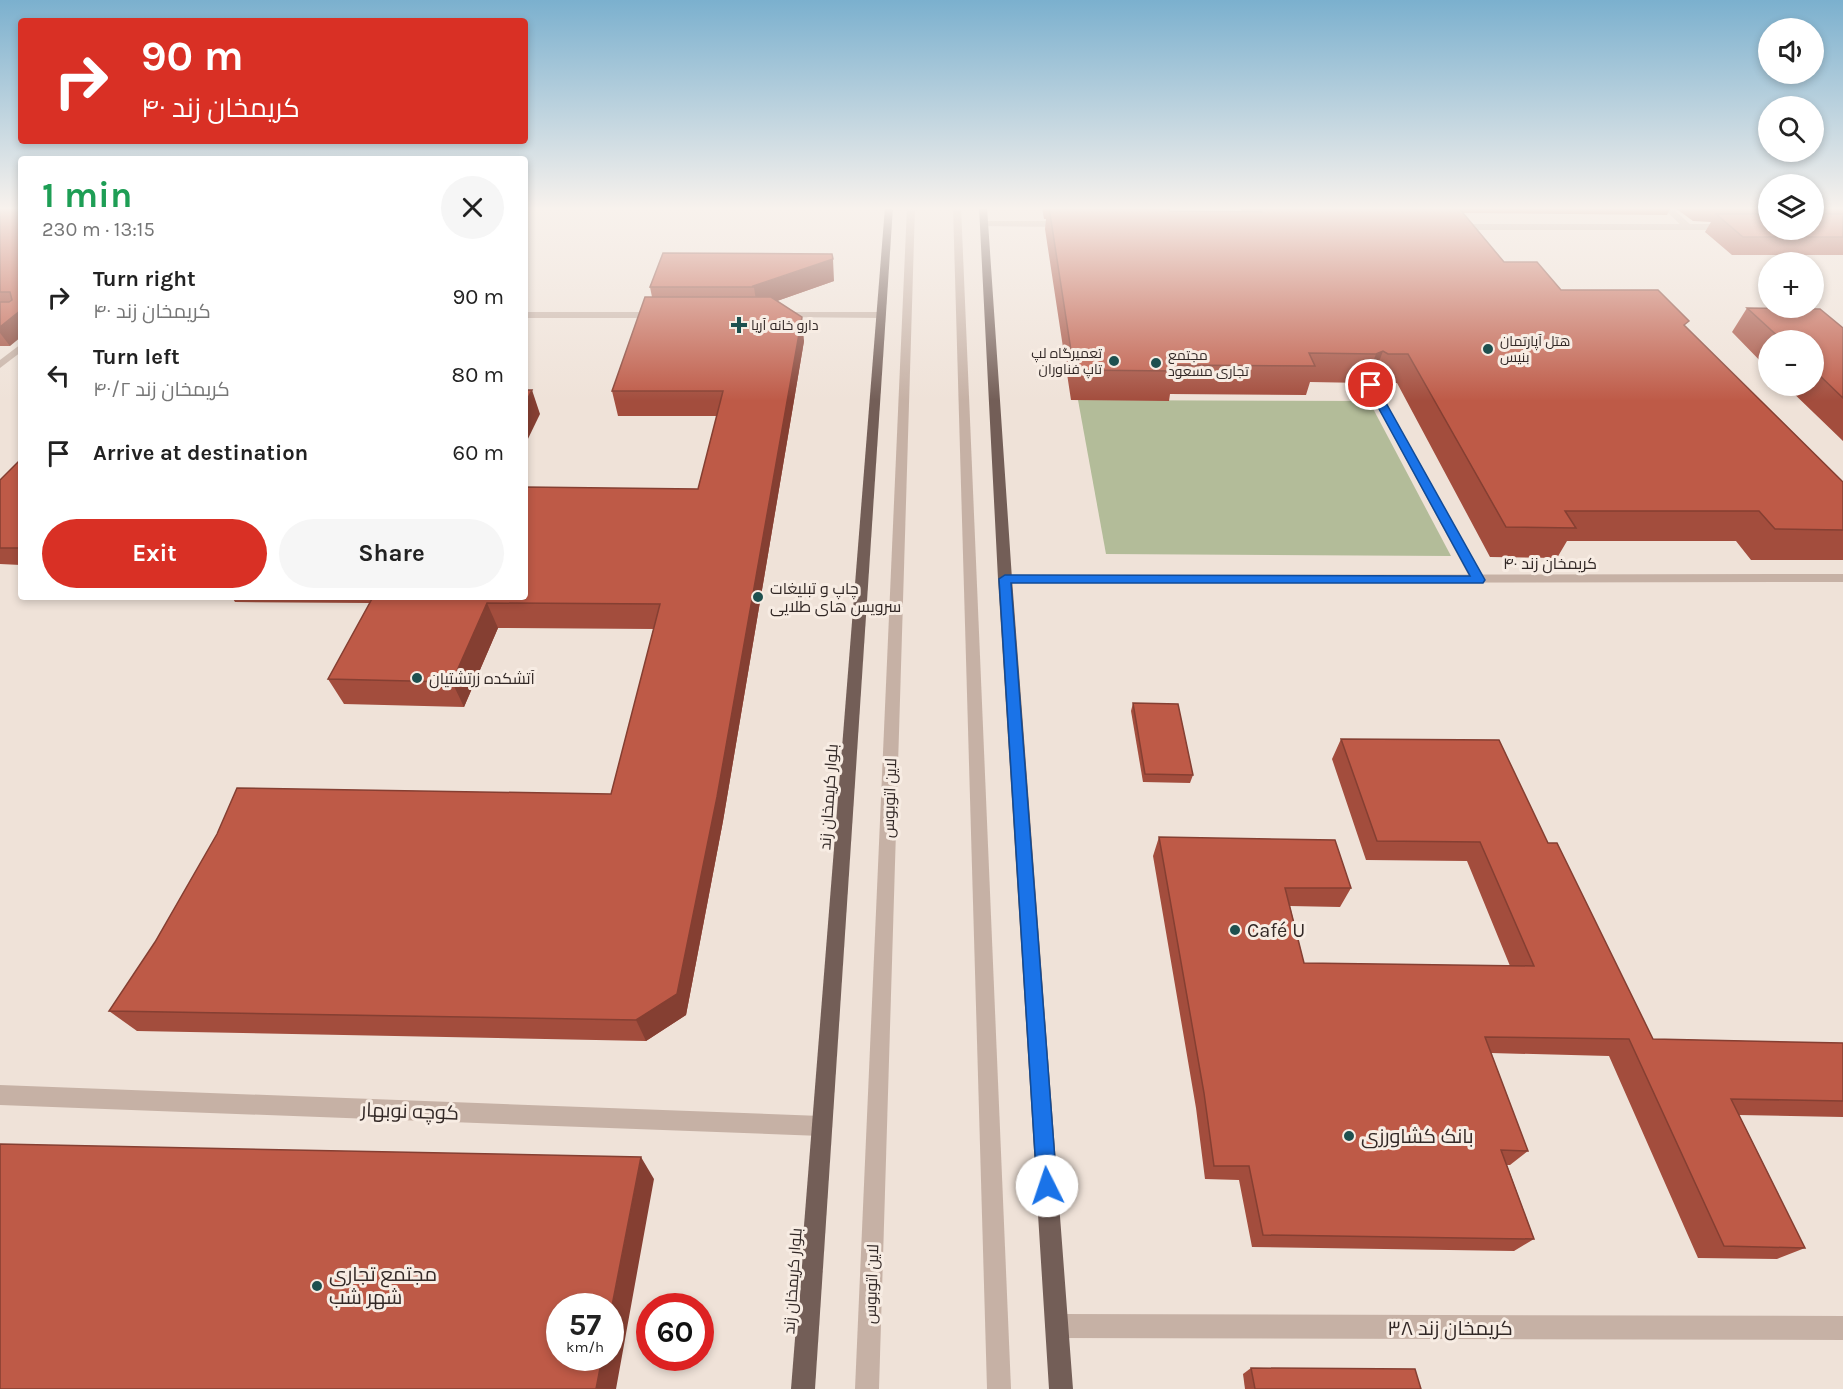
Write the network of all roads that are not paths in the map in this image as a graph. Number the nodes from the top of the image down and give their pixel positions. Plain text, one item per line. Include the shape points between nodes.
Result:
1 (885, 272) edge
2 (909, 272) edge
3 (959, 272) edge
4 (987, 272) edge
5 (528, 315) edge
6 (666, 315) edge
7 (772, 315) edge
8 (882, 315) junction
9 (18, 350) edge
10 (0, 365) edge
11 (1371, 385) edge
12 (1843, 578) edge
13 (1005, 579) junction
14 (1478, 580) junction
15 (0, 1095) edge
16 (821, 1126) junction
17 (1057, 1326) junction
18 (1843, 1328) edge
19 (802, 1389) edge
20 (867, 1389) edge
21 (999, 1389) edge
22 (1061, 1389) edge

1 - 8 main road, بلوار کریمخان زند
2 - 20 street, لاین اتوبوس
3 - 21 street
4 - 13 main road
5 - 6 street
7 - 8 street
8 - 16 main road, بلوار کریمخان زند
9 - 10 street
11 - 14 street
12 - 14 street, کریمخان زند ۴۰
13 - 14 street, کریمخان زند ۴۰
13 - 17 main road
15 - 16 street, کوچه نوبهار
16 - 19 main road, بلوار کریمخان زند
17 - 18 street, کریمخان زند ۳۸
17 - 22 main road

